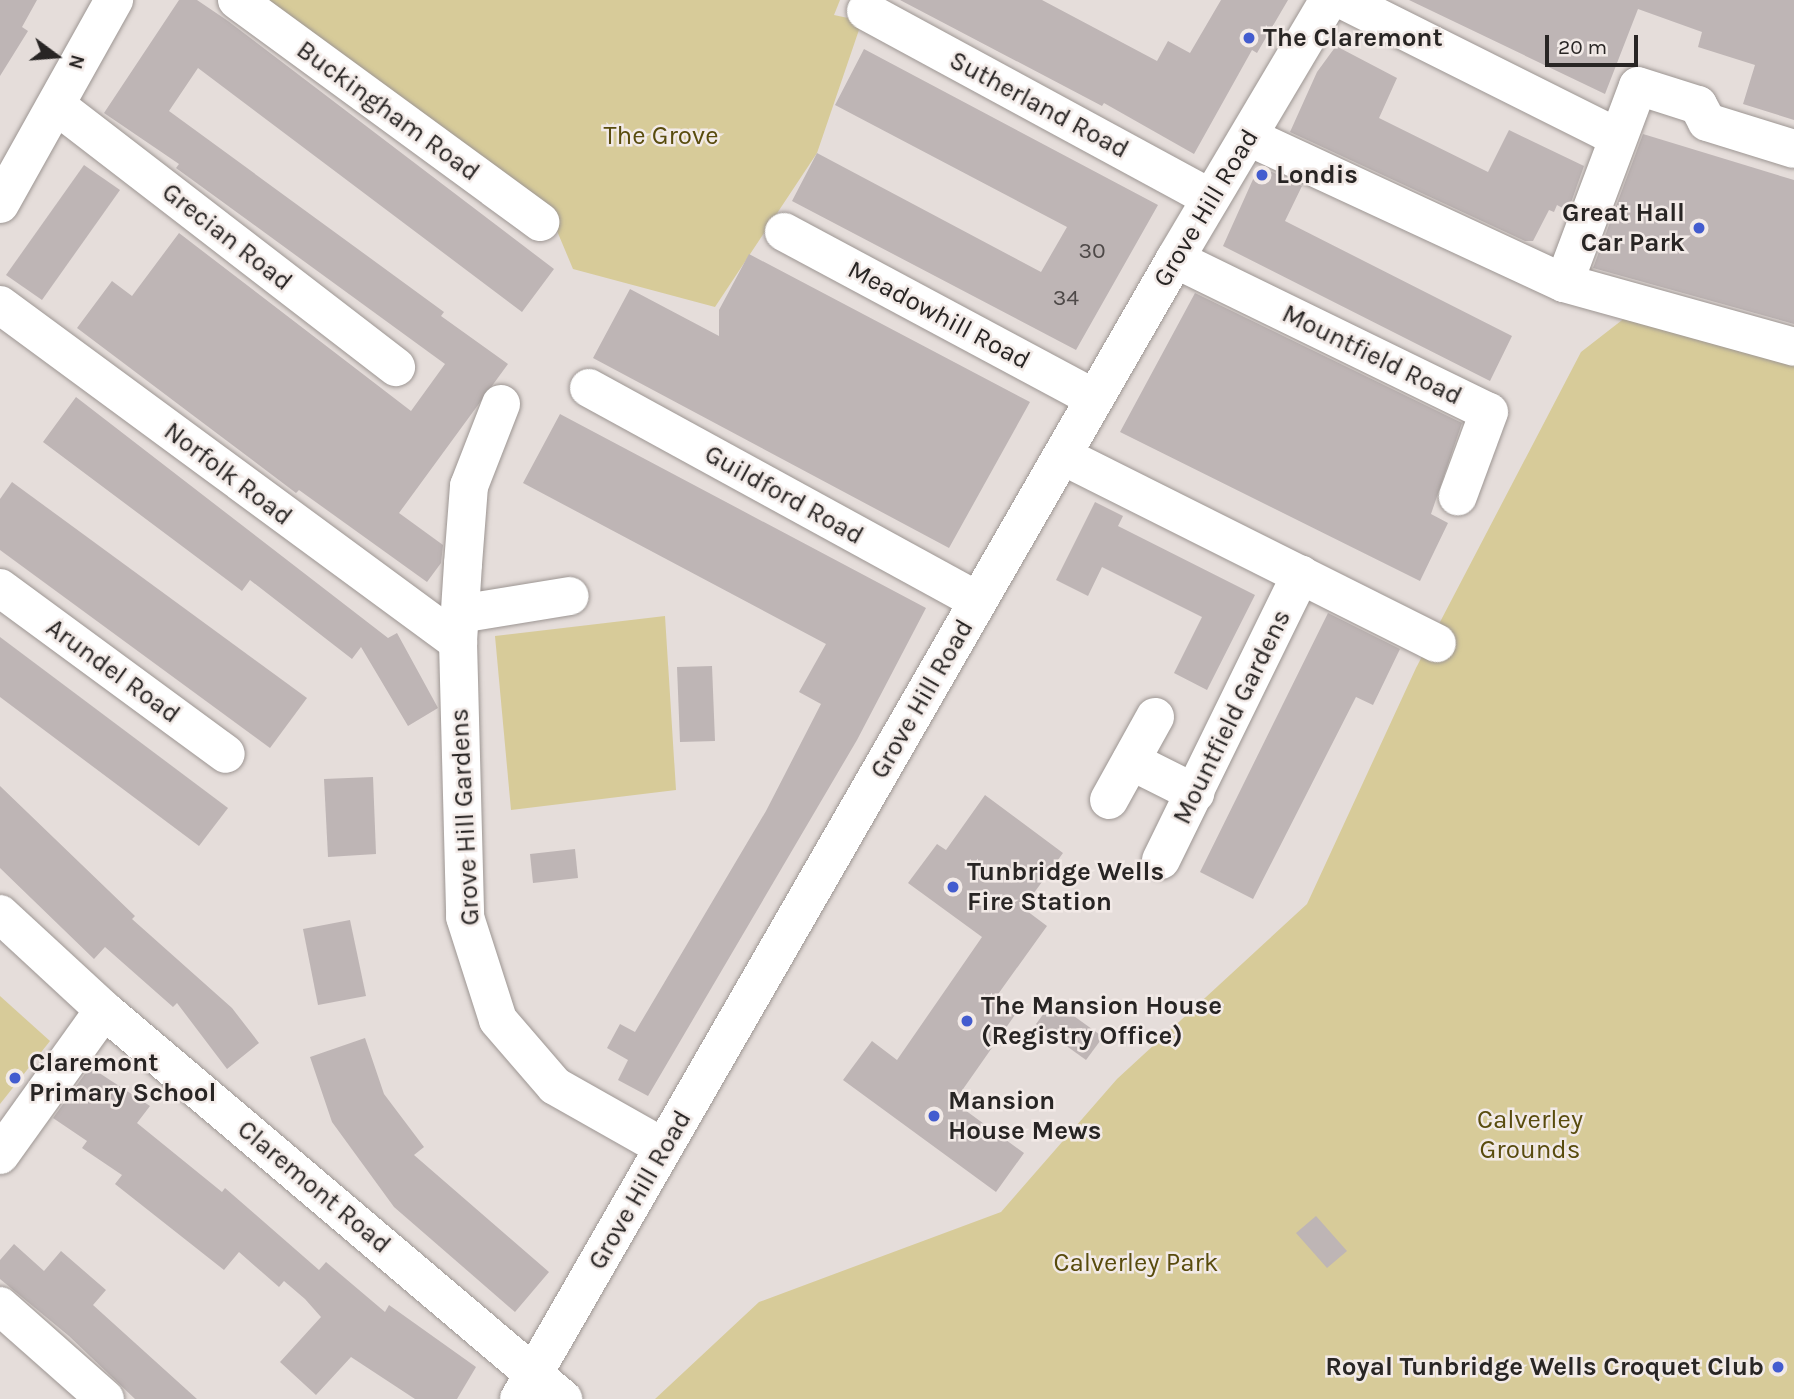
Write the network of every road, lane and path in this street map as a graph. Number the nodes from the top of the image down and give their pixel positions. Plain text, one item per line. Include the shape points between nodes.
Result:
1 (114, 0) edge
2 (237, 0) edge
3 (1329, 0) edge
4 (1343, 0) edge
5 (866, 11) dead end
6 (57, 106) junction
7 (1249, 137) junction
8 (1616, 137) junction
9 (1794, 149) edge
10 (1211, 198) junction
11 (0, 204) edge
12 (540, 222) dead end
13 (784, 232) dead end
14 (1175, 259) junction
15 (1564, 283) junction
16 (0, 304) edge
17 (1794, 347) edge
18 (396, 367) dead end
19 (589, 388) dead end
20 (1094, 398) junction
21 (501, 404) dead end
22 (1063, 456) junction
23 (1458, 496) dead end
24 (1301, 574) junction
25 (0, 588) edge
26 (570, 596) dead end
27 (978, 601) junction
28 (459, 628) junction
29 (1437, 643) dead end
30 (1156, 717) dead end
31 (226, 754) dead end
32 (1131, 761) junction
33 (1195, 793) junction
34 (1109, 800) dead end
35 (1161, 860) dead end
36 (0, 914) edge
37 (104, 1010) junction
38 (663, 1147) junction
39 (0, 1155) edge
40 (0, 1306) edge
41 (539, 1391) edge
42 (105, 1399) edge

1 - 6 street
2 - 12 street, Buckingham Road
3 - 7 street, Grove Hill Road
4 - 8 street
5 - 10 street, Sutherland Road
6 - 11 street
6 - 18 street, Grecian Road
7 - 10 street, Grove Hill Road
7 - 15 street
8 - 9 street via 1638,86 1698,105 1707,122
8 - 15 street
10 - 14 street, Grove Hill Road
13 - 20 street, Meadowhill Road
14 - 20 street, Grove Hill Road
14 - 23 street, Mountfield Road via 1489,412
15 - 17 street via 1697,314
16 - 28 street, Norfolk Road
19 - 27 street, Guildford Road
20 - 22 street, Grove Hill Road
21 - 28 street, Grove Hill Gardens via 469,486
22 - 24 street
22 - 27 street, Grove Hill Road
24 - 29 street
24 - 33 street, Mountfield Gardens
25 - 31 street, Arundel Road
26 - 28 street
27 - 38 street, Grove Hill Road
28 - 38 street, Grove Hill Gardens via 465,917 498,1020 555,1086
30 - 32 street
32 - 33 street
32 - 34 street
33 - 35 street, Mountfield Gardens
36 - 37 street, Claremont Road
37 - 39 street
37 - 41 street, Claremont Road
38 - 41 street, Grove Hill Road
40 - 42 street

